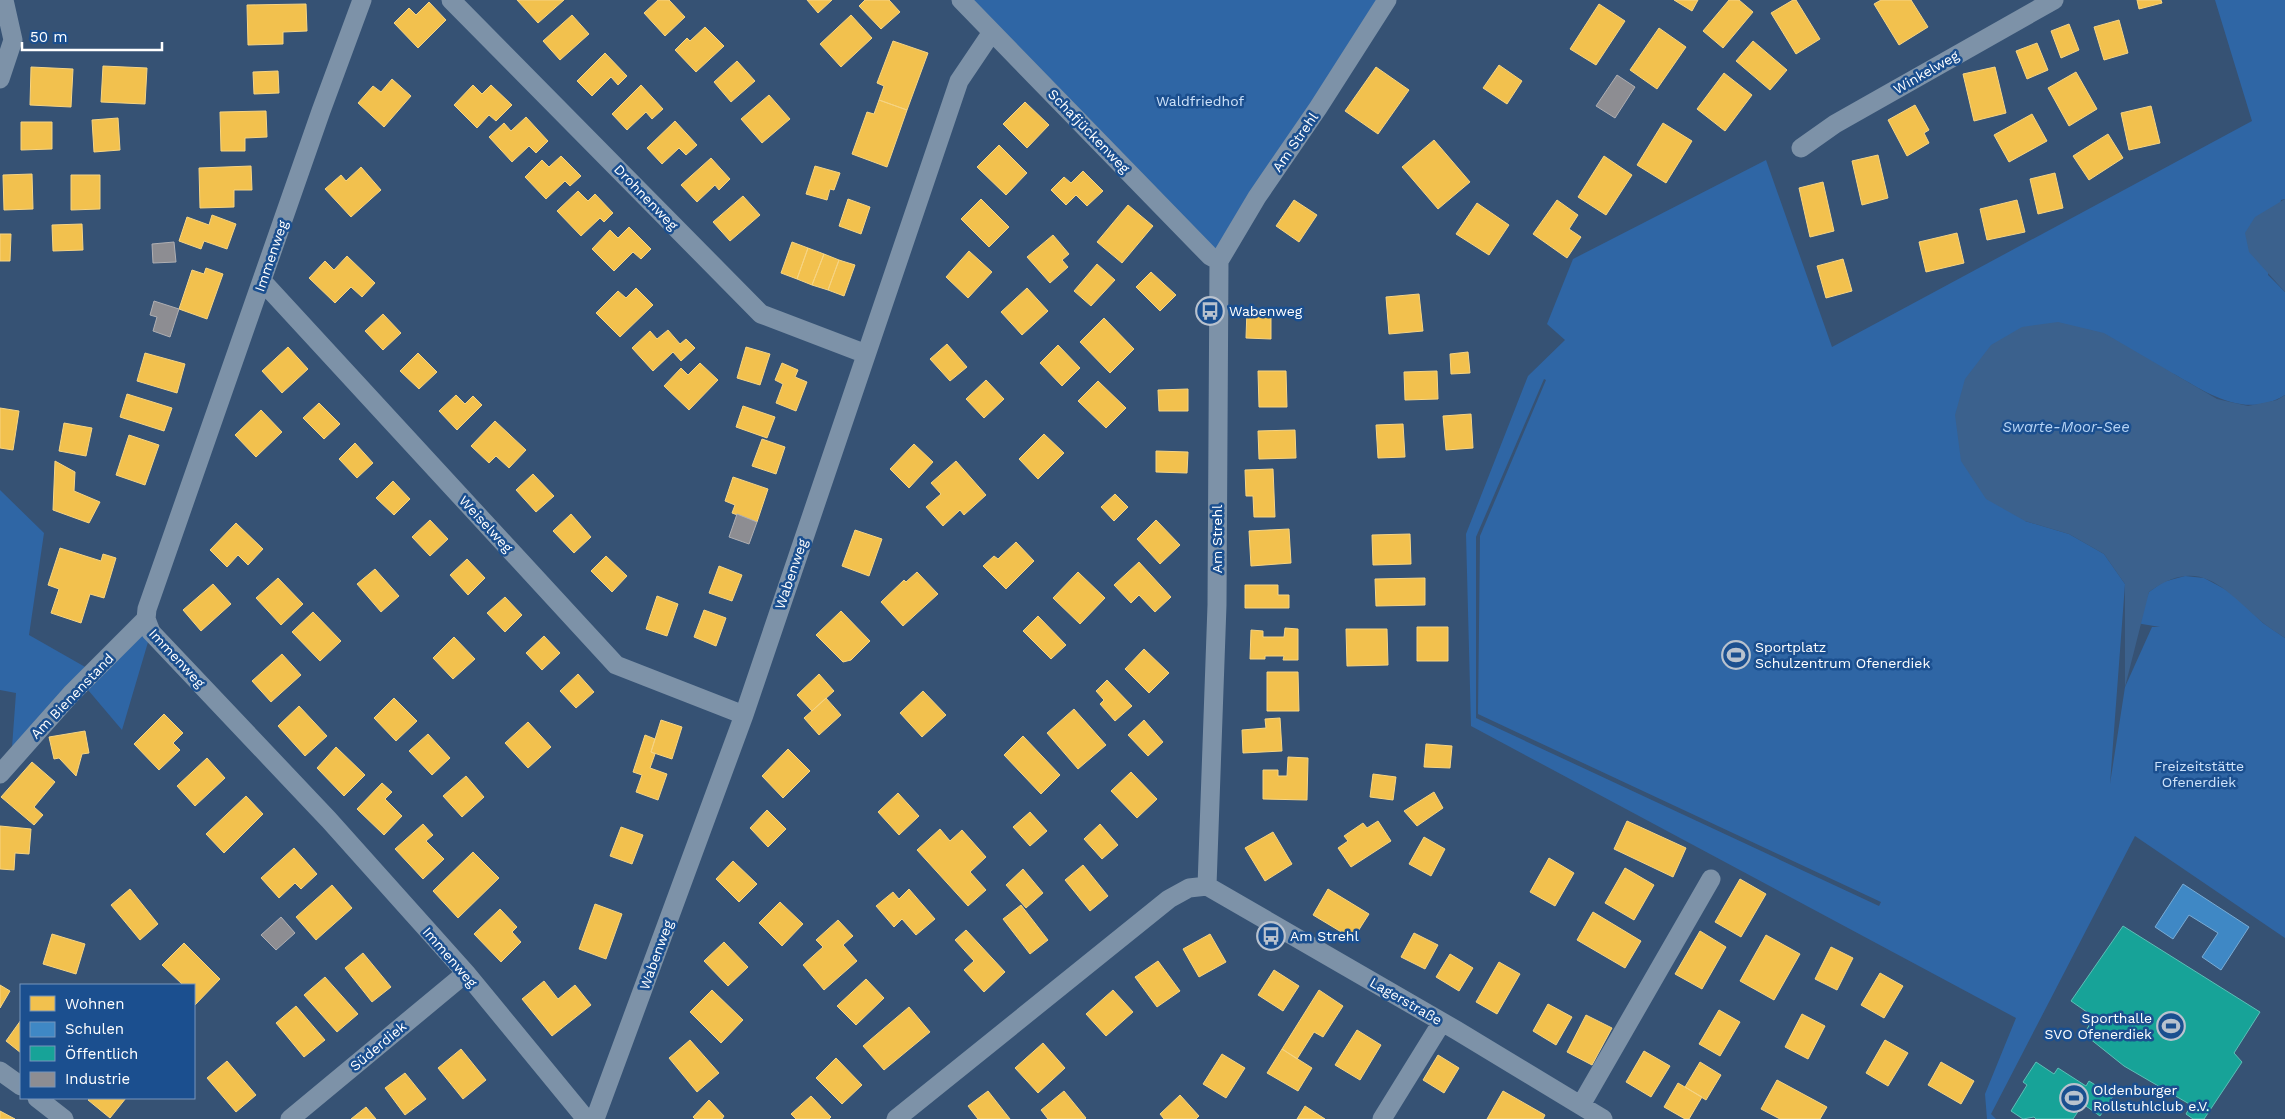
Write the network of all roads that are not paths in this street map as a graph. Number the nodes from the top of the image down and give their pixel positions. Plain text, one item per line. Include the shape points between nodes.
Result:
1 (4, 0) edge
2 (362, 0) edge
3 (451, 0) edge
4 (961, 0) edge
5 (1387, 0) edge
6 (2054, 0) edge
7 (992, 32) junction
8 (0, 79) edge
9 (1801, 148) dead end
10 (1218, 261) junction
11 (263, 282) junction
12 (866, 354) junction
13 (146, 619) junction
14 (744, 715) junction
15 (0, 774) edge
16 (1711, 879) dead end
17 (1207, 886) junction
18 (466, 972) junction
19 (1442, 1022) junction
20 (0, 1071) edge
21 (20, 1085) edge
22 (38, 1099) edge
23 (1581, 1105) junction
24 (64, 1119) edge
25 (290, 1119) edge
26 (586, 1119) edge
27 (595, 1119) edge
28 (896, 1119) edge
29 (1382, 1119) edge
30 (1604, 1119) edge

1 - 8 street via 13,40
2 - 11 street, Immenweg
3 - 12 street, Drohnenweg via 761,314
4 - 7 street, Schafjückenweg
5 - 10 street, Am Strehl
6 - 9 street, Winkelweg via 1835,124
7 - 10 street, Schafjückenweg
7 - 12 street, Wabenweg via 959,81
10 - 17 street, Am Strehl via 1217,605
11 - 13 street, Immenweg
11 - 14 street, Weiselweg via 616,665
12 - 14 street, Wabenweg
13 - 15 street, Am Bienenstand via 71,694
13 - 18 street, Immenweg via 151,632 329,820
14 - 27 street, Wabenweg
16 - 23 street
17 - 19 street, Lagerstraße
17 - 28 street via 1189,888 1169,898
18 - 25 street, Süderdiek
18 - 26 street, Immenweg
19 - 23 street, Lagerstraße
19 - 29 street
20 - 21 street
22 - 24 street
23 - 30 street, Lagerstraße

